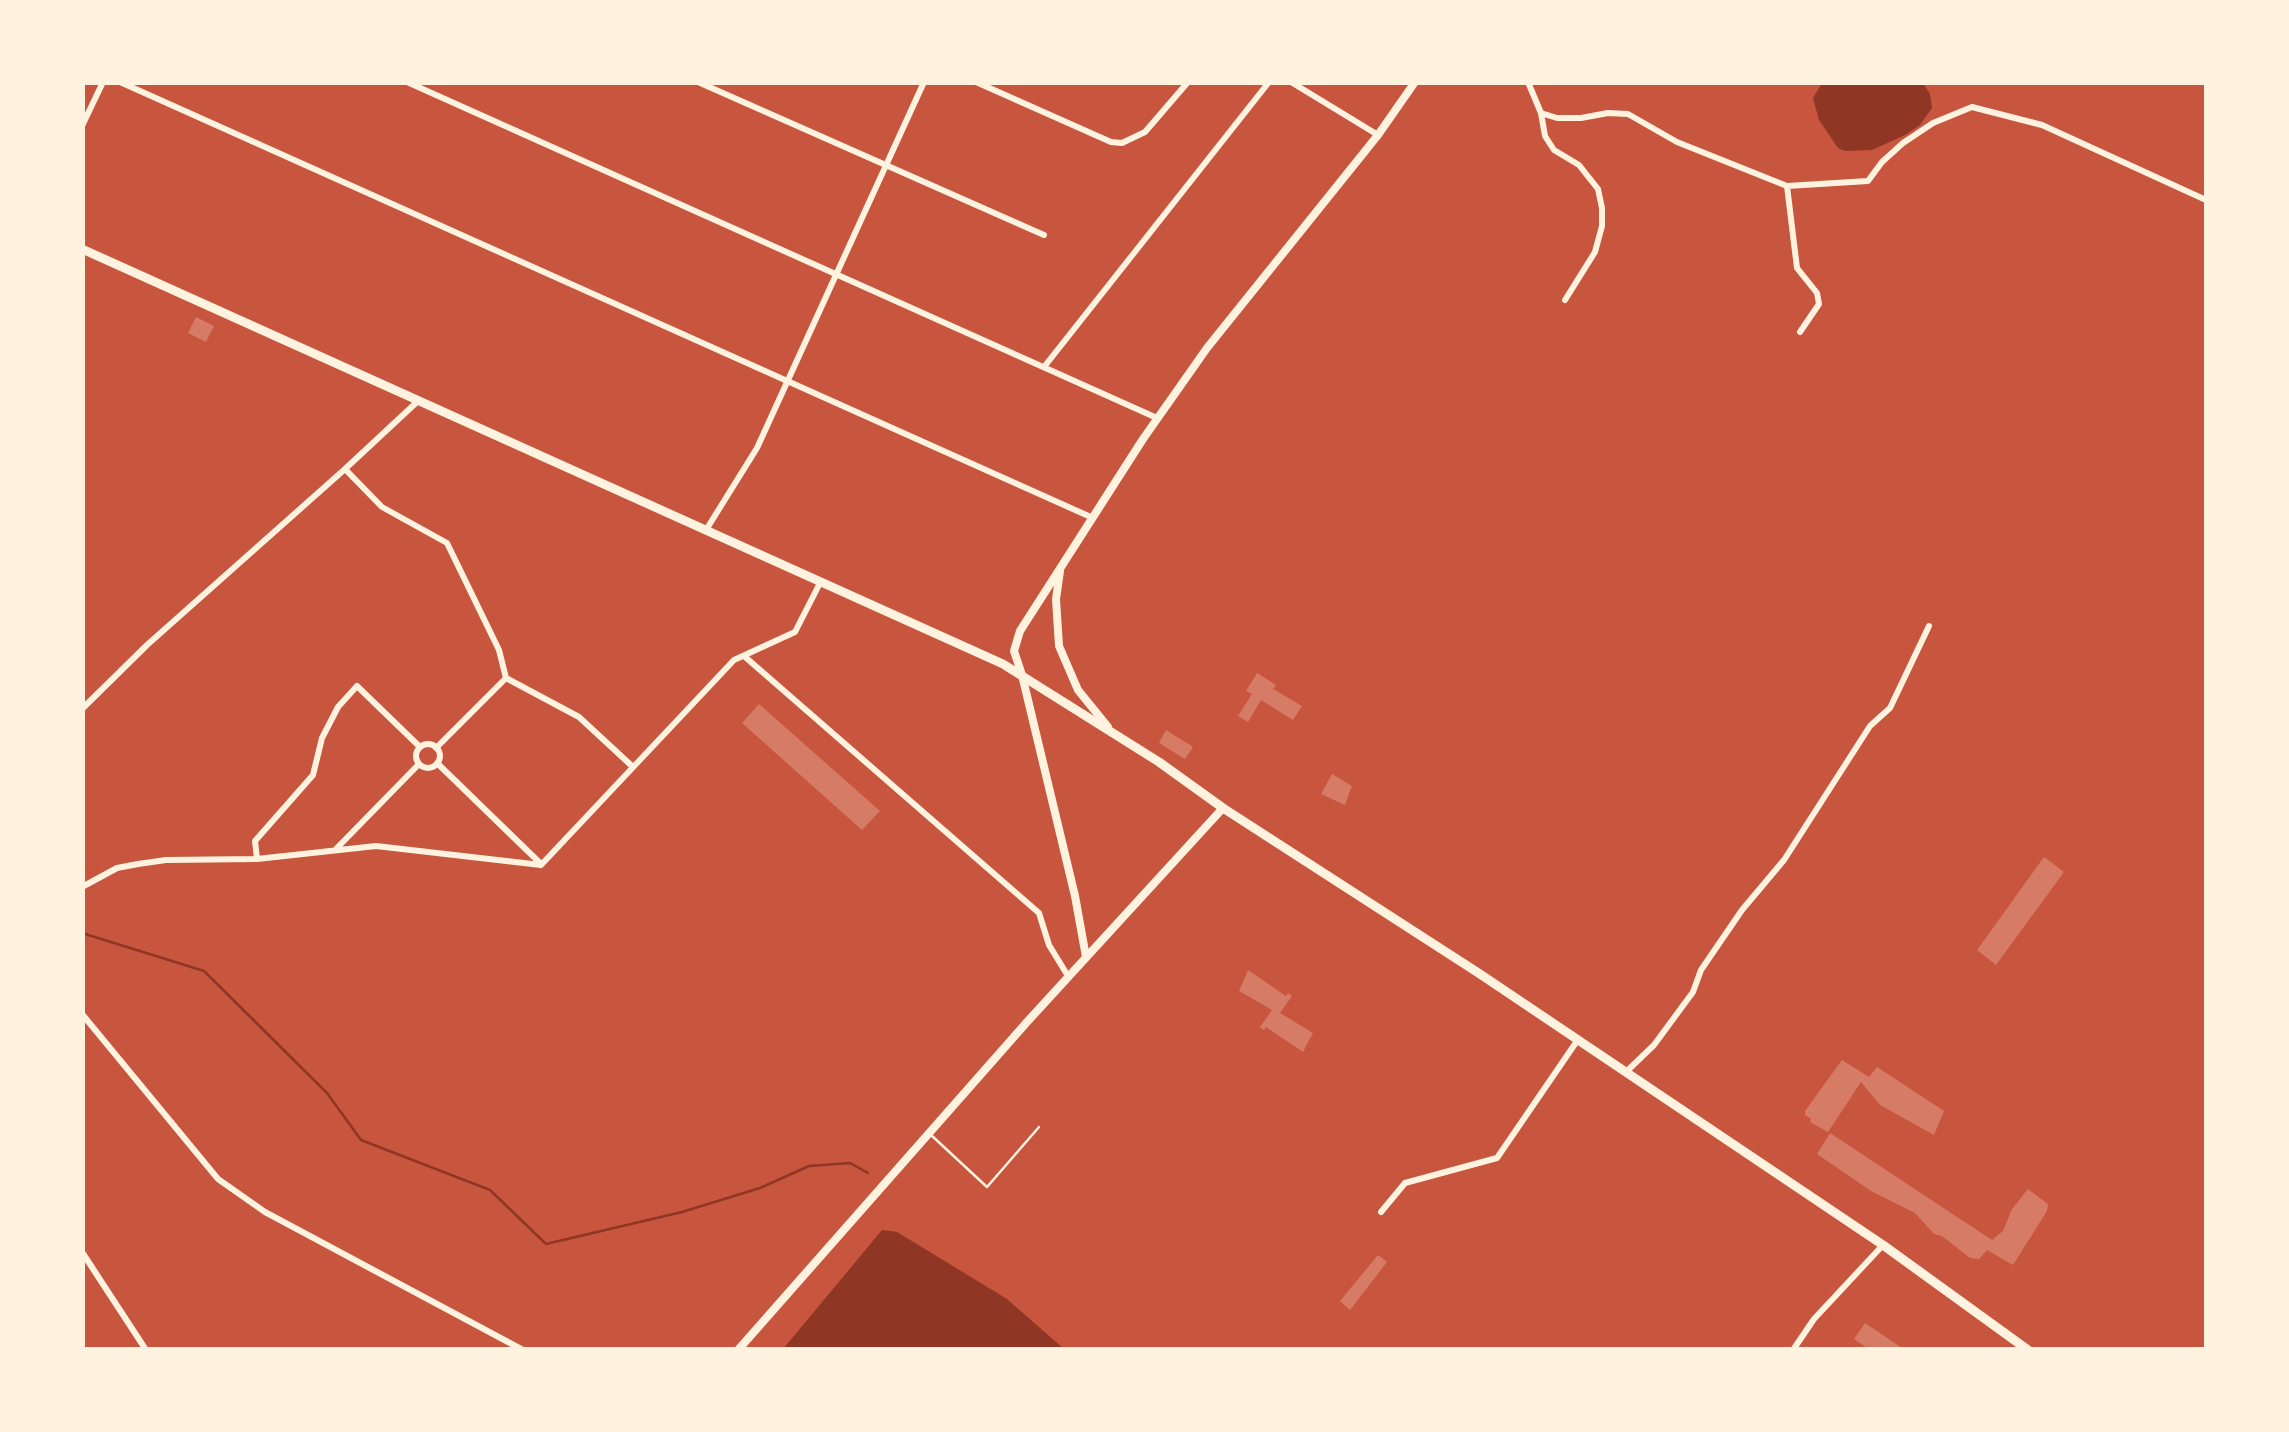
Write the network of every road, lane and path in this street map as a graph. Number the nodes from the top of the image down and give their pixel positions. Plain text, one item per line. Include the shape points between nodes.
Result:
1 (102, 82) edge
2 (120, 82) edge
3 (407, 82) edge
4 (698, 82) edge
5 (924, 82) edge
6 (976, 82) edge
7 (1188, 82) edge
8 (1269, 82) edge
9 (1291, 82) edge
10 (1415, 82) edge
11 (1528, 82) edge
12 (1541, 113) junction
13 (82, 126) edge
14 (1378, 135) junction
15 (884, 166) junction
16 (1786, 186) junction
17 (2206, 200) edge
18 (1044, 235) dead end
19 (82, 249) edge
20 (837, 275) junction
21 (1564, 300) dead end
22 (1800, 332) dead end
23 (1044, 366) junction
24 (788, 381) junction
25 (418, 400) junction
26 (1157, 418) junction
27 (346, 470) junction
28 (1092, 518) junction
29 (706, 531) junction
30 (1061, 567) junction
31 (820, 584) junction
32 (1929, 626) dead end
33 (744, 656) junction
34 (1022, 675) junction
35 (506, 678) junction
36 (82, 709) edge
37 (1113, 732) junction
38 (420, 748) junction
39 (436, 748) junction
40 (437, 763) junction
41 (419, 764) junction
42 (633, 767) junction
43 (1224, 808) junction
44 (336, 849) junction
45 (257, 860) junction
46 (541, 864) junction
47 (82, 886) edge
48 (1086, 957) junction
49 (1068, 976) junction
50 (82, 1014) edge
51 (1577, 1041) junction
52 (1624, 1074) junction
53 (1039, 1127) dead end
54 (930, 1134) junction
55 (1380, 1212) dead end
56 (1883, 1246) junction
57 (82, 1252) edge
58 (146, 1350) edge
59 (523, 1350) edge
60 (738, 1350) edge
61 (1793, 1350) edge
62 (2028, 1350) edge

1 - 13 street
2 - 24 street
3 - 20 street
4 - 15 street
5 - 15 street
6 - 7 street via 1122,144 1145,132
8 - 23 street
9 - 14 street
10 - 14 main road
11 - 12 street
12 - 16 street via 1628,114 1677,142
12 - 21 street via 1545,136 1554,150 1579,164 1598,189 1602,208 1595,252
14 - 26 main road
15 - 18 street
15 - 20 street
16 - 17 street via 1868,182 1903,142 1972,108 2042,126
16 - 22 street via 1797,268 1819,304
19 - 25 main road
20 - 23 street
20 - 24 street
23 - 26 street
24 - 28 street
24 - 29 street
25 - 27 street
25 - 29 main road
26 - 28 main road
27 - 35 street via 382,508 447,542
27 - 36 street
28 - 30 main road
29 - 31 main road
30 - 34 main road via 1020,631 1014,651
30 - 37 main road via 1059,646 1080,692
31 - 33 street via 795,632
31 - 34 main road
32 - 52 street via 1890,708 1870,726 1654,1046
33 - 42 street
33 - 49 street via 1040,913
34 - 37 main road
34 - 48 main road
35 - 39 street
35 - 42 street via 579,717
37 - 43 main road
38 - 39 street
38 - 41 street
38 - 45 street via 357,686 338,706 313,774 254,841
39 - 40 street
40 - 41 street
40 - 46 street
41 - 44 street
42 - 46 street
43 - 48 main road
43 - 51 main road
44 - 45 street
44 - 46 street via 376,846
45 - 47 street via 138,864
48 - 49 main road
49 - 54 main road
50 - 59 street via 218,1179 297,1230
51 - 52 main road
51 - 55 street via 1497,1158 1405,1184
52 - 56 main road
53 - 54 lane via 987,1187
54 - 60 main road
56 - 61 street
56 - 62 main road
57 - 58 street

